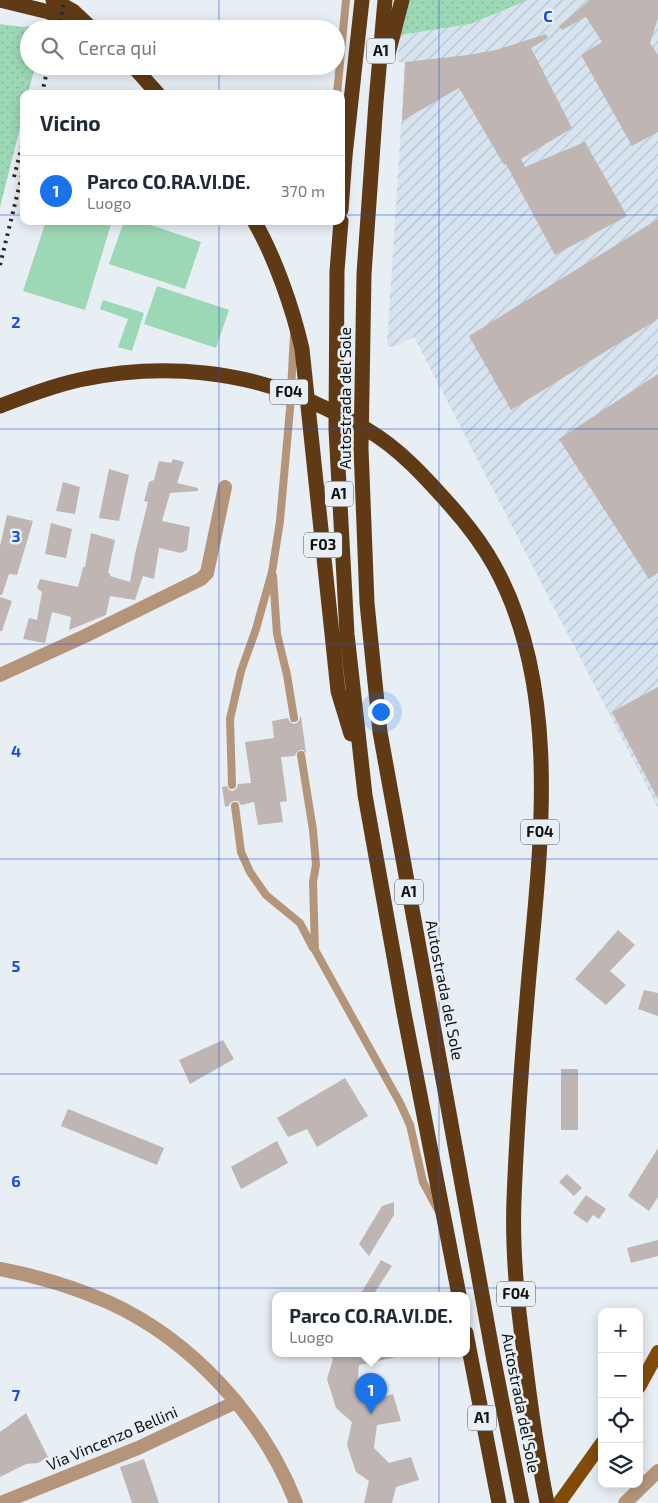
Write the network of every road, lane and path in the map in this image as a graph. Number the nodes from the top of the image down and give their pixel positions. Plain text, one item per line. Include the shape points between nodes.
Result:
1 (0, 0) edge
2 (53, 0) edge
3 (346, 0) edge
4 (362, 0) edge
5 (385, 0) edge
6 (400, 5) edge
7 (65, 20) edge
8 (83, 20) edge
9 (344, 20) edge
10 (141, 75) edge
11 (339, 75) edge
12 (154, 90) edge
13 (337, 90) edge
14 (376, 102) junction
15 (345, 156) edge
16 (256, 225) edge
17 (334, 225) edge
18 (340, 225) edge
19 (337, 271) junction
20 (295, 320) junction
21 (0, 406) edge
22 (225, 487) dead end
23 (272, 572) junction
24 (0, 675) edge
25 (294, 718) dead end
26 (301, 755) dead end
27 (362, 767) junction
28 (232, 785) dead end
29 (235, 806) dead end
30 (315, 950) junction
31 (444, 1222) junction
32 (0, 1268) edge
33 (458, 1292) edge
34 (658, 1352) edge
35 (470, 1354) edge
36 (643, 1380) edge
37 (236, 1402) junction
38 (601, 1443) edge
39 (658, 1471) edge
40 (631, 1500) edge
41 (1, 1503) edge
42 (296, 1503) edge
43 (499, 1503) edge
44 (522, 1503) edge
45 (547, 1503) edge
46 (558, 1503) edge

1 - 7 highway via 49,12
2 - 8 highway
3 - 9 lane
4 - 15 highway, A1
5 - 14 highway, Autostrada del Sole / A1
6 - 14 highway
10 - 12 highway
11 - 13 lane
14 - 44 highway, Autostrada del Sole / A1 via 364,274 361,448 367,604 380,732
16 - 20 highway, F03
17 - 19 lane
18 - 19 highway, Autostrada del Sole / A1
19 - 27 highway, Autostrada del Sole / A1 via 336,429 347,634
20 - 23 lane via 280,521
20 - 27 highway, F03 via 302,349 338,691
21 - 45 highway, F04 via 77,380 155,371 198,372 248,379 300,395 368,430 422,472 465,522 494,563 505,585 529,658 536,693 541,764 538,881 519,1082 514,1206 516,1288
22 - 24 street via 207,573 201,579
23 - 25 lane via 277,634
23 - 28 lane via 241,670 230,719
26 - 30 lane via 316,865 313,882
27 - 31 highway, Autostrada del Sole / A1
29 - 30 lane via 242,852 250,872 266,895 300,923
30 - 31 lane via 410,1125 423,1182
31 - 33 highway, Autostrada del Sole / A1
32 - 37 street via 62,1284 132,1315 182,1350
34 - 36 main road
35 - 43 highway, A1
37 - 41 street, Via Vincenzo Bellini via 138,1448
37 - 42 street via 276,1460
38 - 46 main road
39 - 40 street

